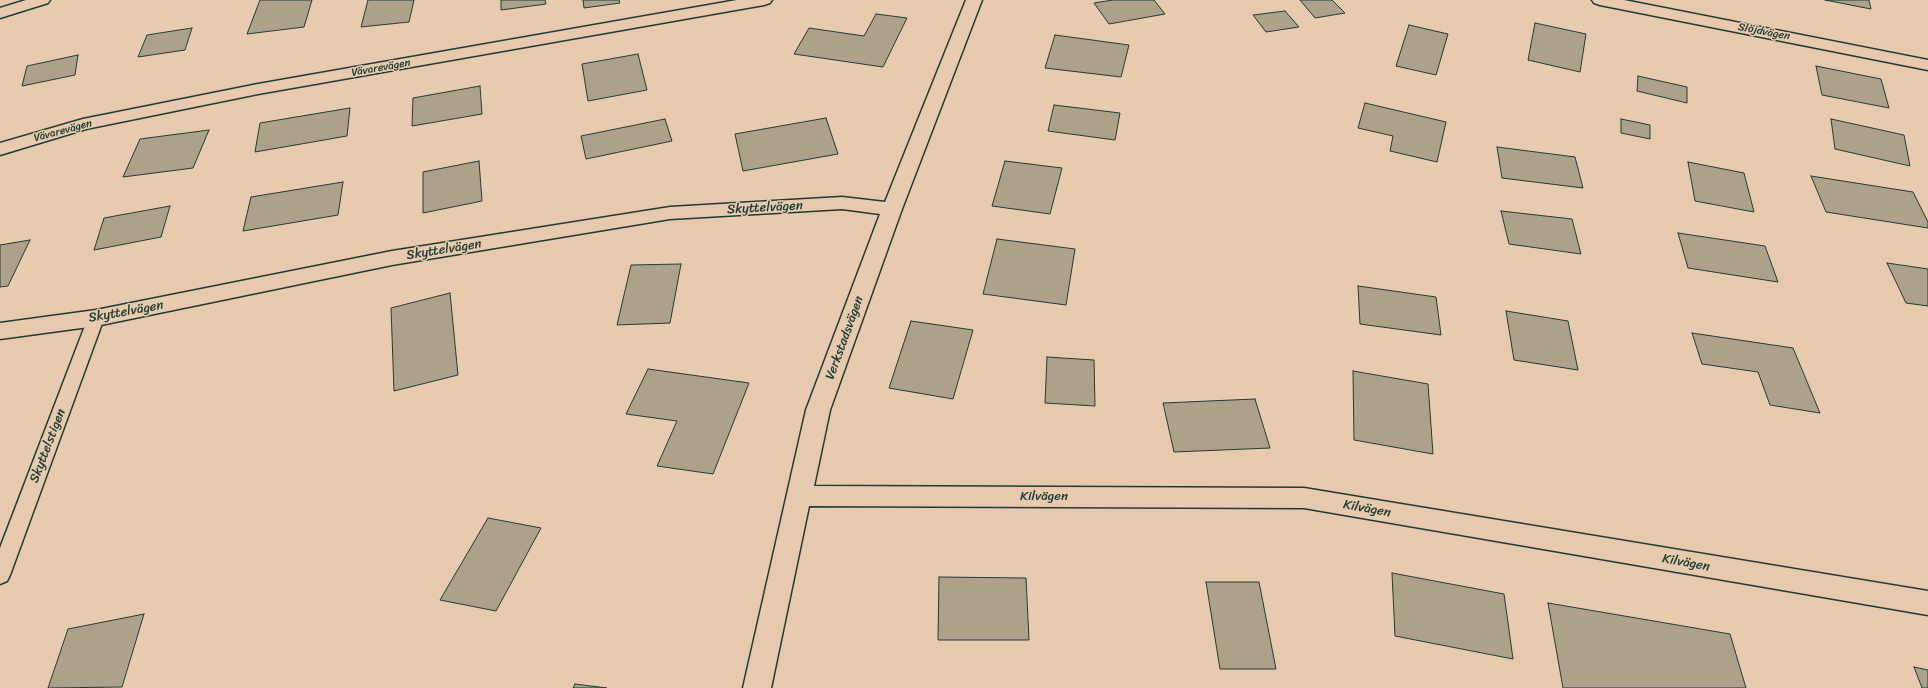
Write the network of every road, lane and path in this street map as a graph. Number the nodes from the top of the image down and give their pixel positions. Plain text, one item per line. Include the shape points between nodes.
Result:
1 (42, 0) edge
2 (764, 0) edge
3 (974, 0) edge
4 (1600, 0) edge
5 (0, 13) edge
6 (1928, 64) edge
7 (0, 149) edge
8 (892, 209) junction
9 (96, 318) junction
10 (0, 331) edge
11 (799, 496) junction
12 (0, 575) edge
13 (1928, 603) edge
14 (757, 688) edge

1 - 5 street
2 - 7 street, Vävarevägen via 258,89 83,124
3 - 8 street, Verkstadsvägen
4 - 6 street, Slöjdvägen
8 - 9 street, Skyttelvägen via 842,203 670,213 392,258
8 - 11 street, Verkstadsvägen via 818,410
9 - 10 street, Skyttelvägen
9 - 12 lane, Skyttelstigen
11 - 13 street, Kilvägen via 1304,498
11 - 14 street, Verkstadsvägen

